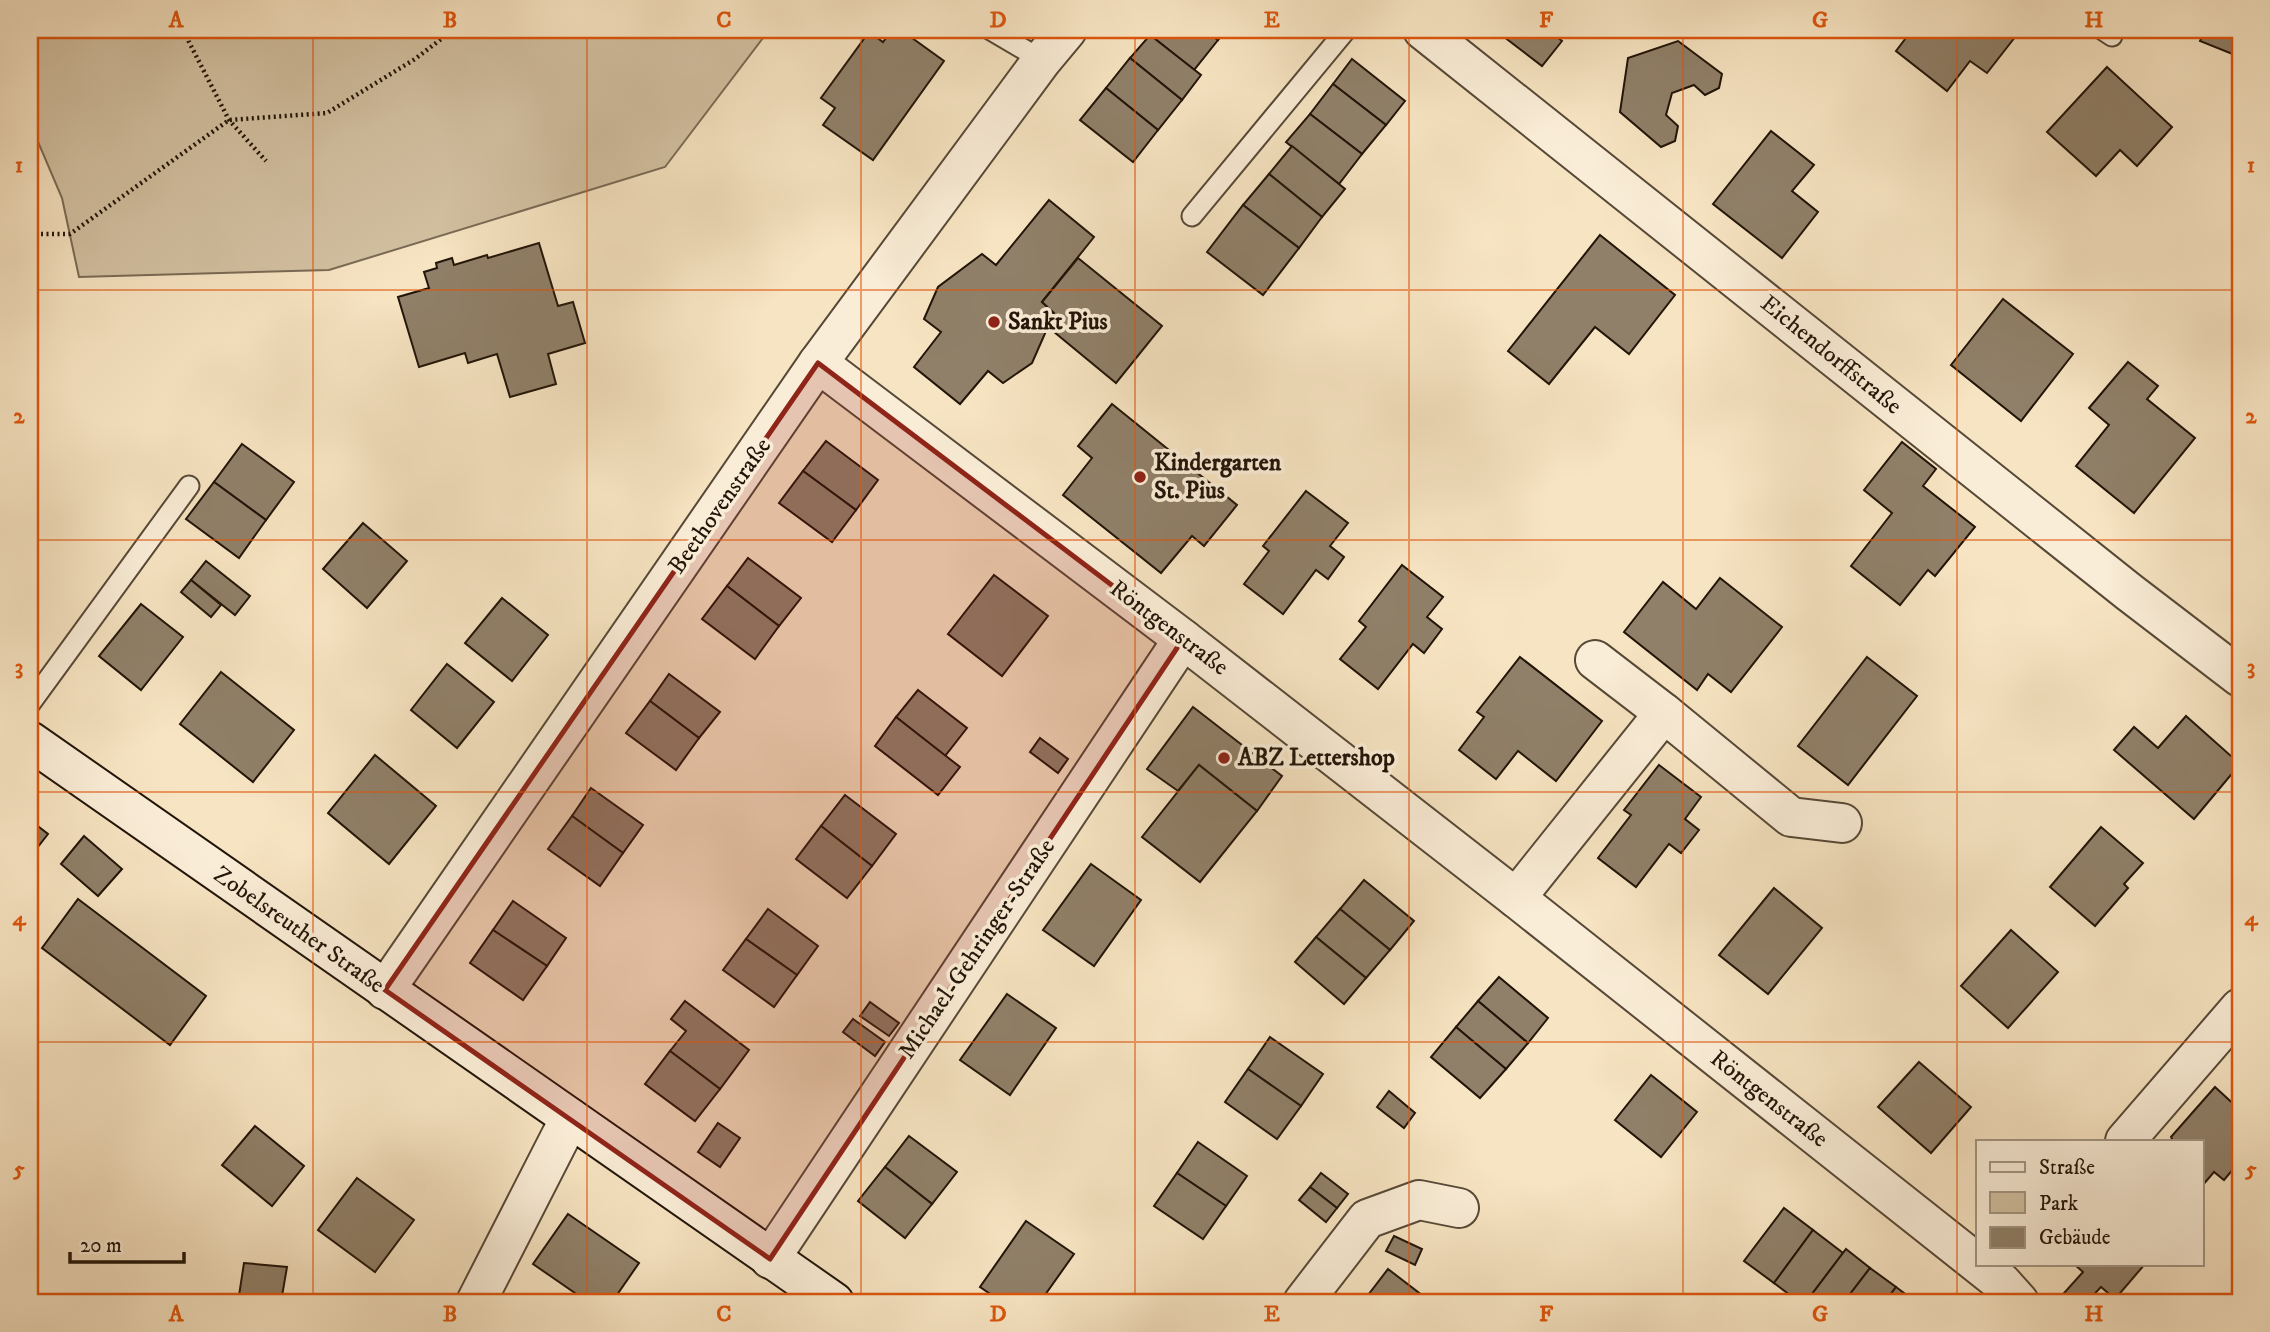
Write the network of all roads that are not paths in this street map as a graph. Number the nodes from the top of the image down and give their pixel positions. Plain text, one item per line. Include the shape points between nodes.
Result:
1 (991, 30) edge
2 (1068, 30) edge
3 (1346, 30) edge
4 (1423, 30) edge
5 (1042, 60) junction
6 (1192, 216) dead end
7 (818, 363) junction
8 (189, 486) dead end
9 (1183, 639) junction
10 (1595, 660) dead end
11 (2240, 677) edge
12 (30, 704) edge
13 (1664, 713) junction
14 (30, 741) edge
15 (1842, 823) dead end
16 (1516, 898) junction
17 (385, 990) junction
18 (2240, 1008) edge
19 (570, 1118) junction
20 (2126, 1140) edge
21 (1459, 1209) dead end
22 (770, 1259) junction
23 (1976, 1264) edge
24 (1978, 1266) edge
25 (2006, 1288) edge
26 (476, 1302) edge
27 (834, 1302) edge
28 (1303, 1302) edge

1 - 5 lane
2 - 5 street, Beethovenstraße
3 - 6 lane
4 - 11 street, Eichendorffstraße
5 - 7 street, Beethovenstraße
7 - 9 street, Röntgenstraße
7 - 17 street, Beethovenstraße
8 - 12 lane
9 - 16 street, Röntgenstraße
9 - 22 street, Michael-Gehringer-Straße
10 - 13 street
13 - 15 street via 1791,817
13 - 16 street
14 - 17 street, Zobelsreuther Straße
16 - 23 street, Röntgenstraße
17 - 19 street, Zobelsreuther Straße
18 - 20 street
19 - 22 street, Zobelsreuther Straße
19 - 26 street
21 - 28 street via 1419,1200 1367,1219
22 - 27 street, Zobelsreuther Straße
24 - 25 street, Röntgenstraße

